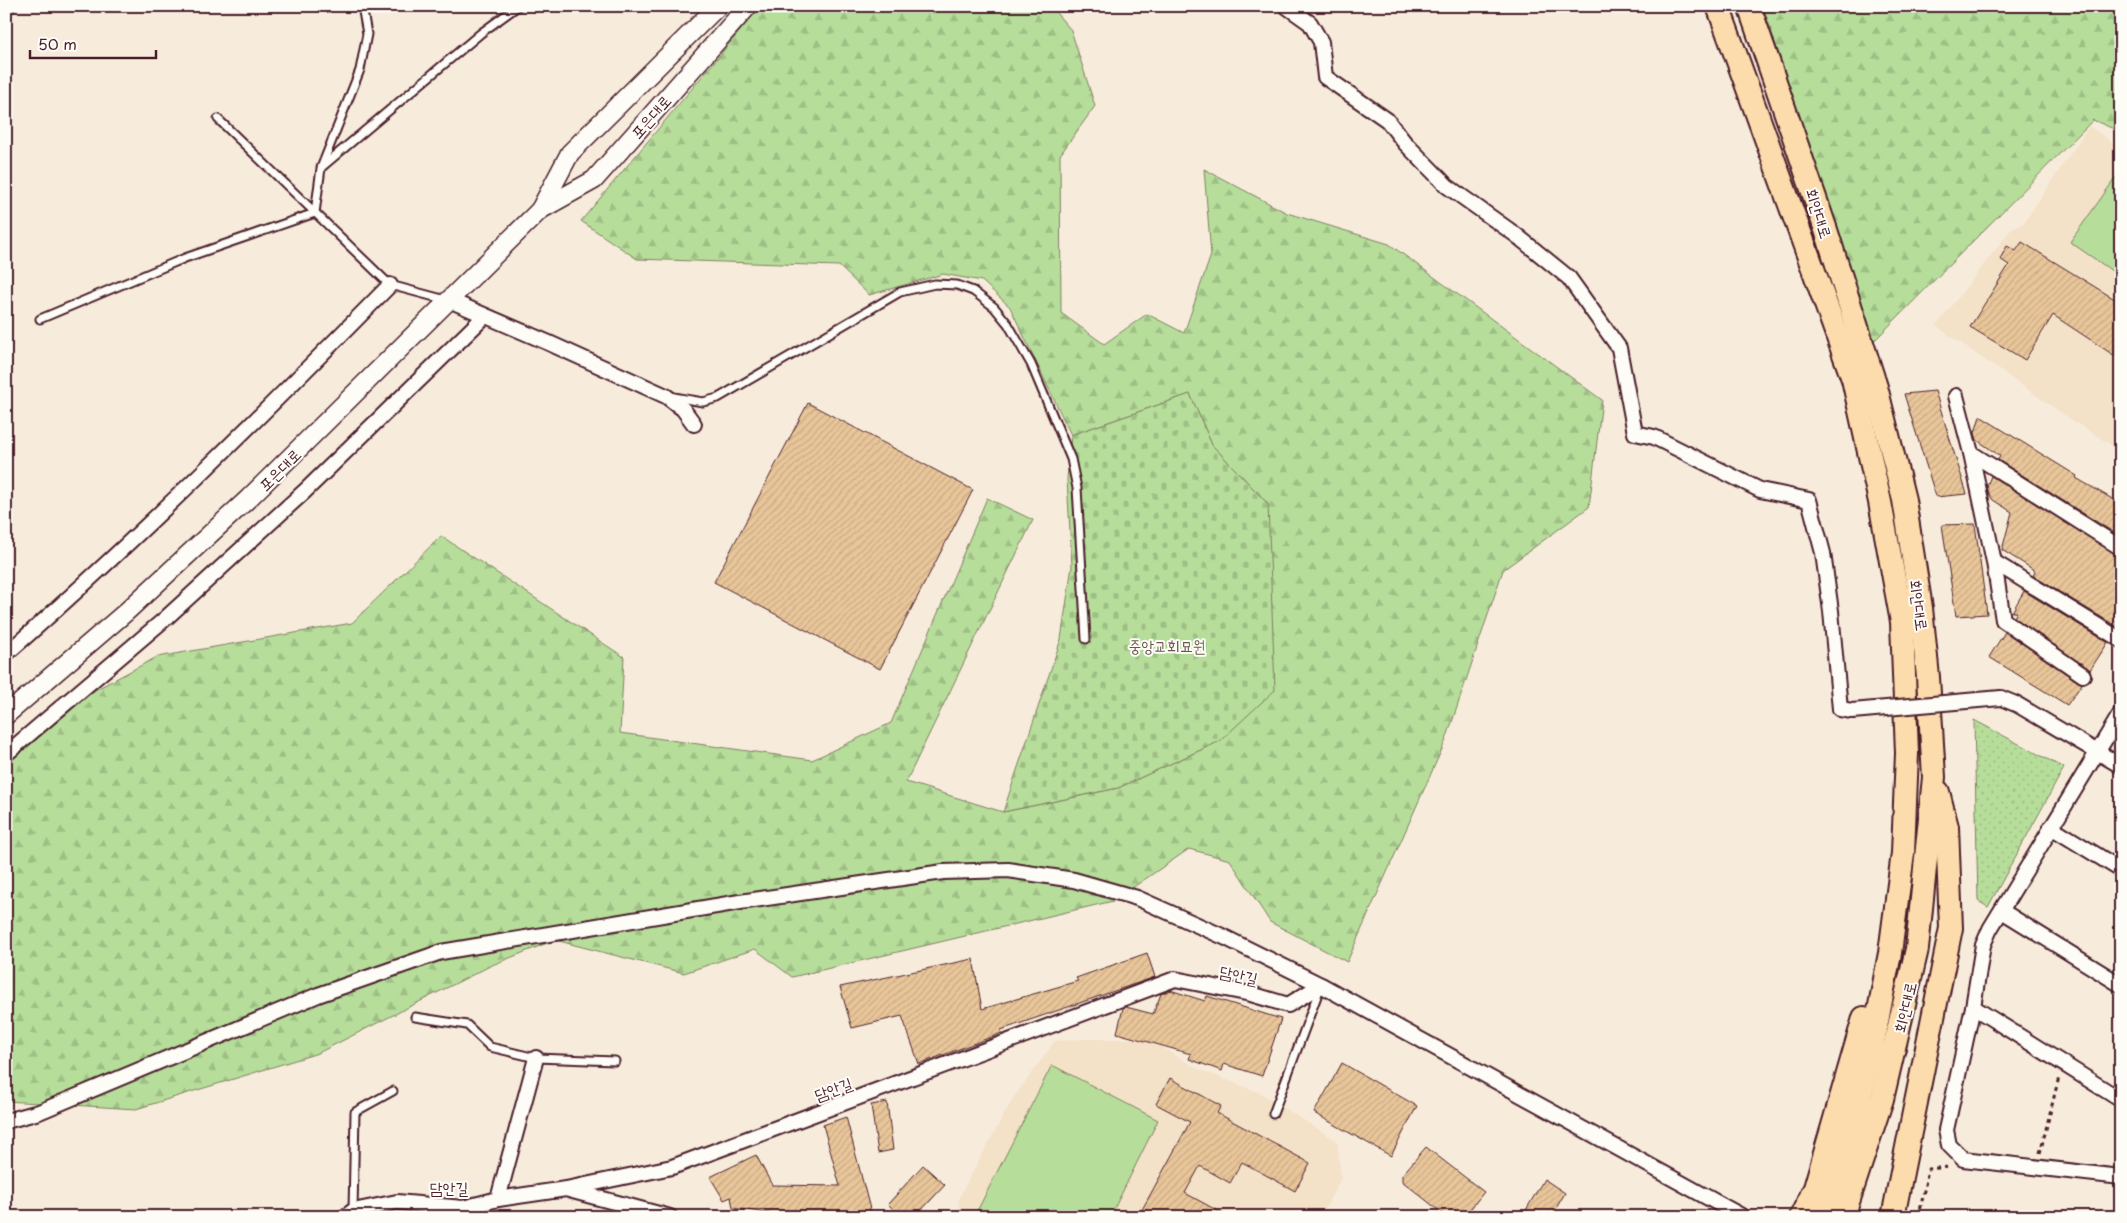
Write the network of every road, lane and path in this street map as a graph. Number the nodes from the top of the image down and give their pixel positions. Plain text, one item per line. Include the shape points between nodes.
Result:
1 (11, 6) edge
2 (362, 6) edge
3 (518, 6) edge
4 (748, 6) edge
5 (1286, 6) edge
6 (1718, 6) edge
7 (1749, 6) edge
8 (710, 10) edge
9 (6, 14) edge
10 (218, 119) dead end
11 (321, 168) junction
12 (540, 210) junction
13 (315, 213) junction
14 (390, 285) junction
15 (449, 300) junction
16 (485, 316) junction
17 (40, 319) dead end
18 (666, 396) junction
19 (1956, 396) dead end
20 (694, 424) dead end
21 (1971, 453) junction
22 (2121, 548) edge
23 (1994, 562) junction
24 (1086, 639) dead end
25 (2121, 640) edge
26 (6, 654) edge
27 (2083, 675) dead end
28 (2121, 713) edge
29 (6, 715) edge
30 (2097, 752) junction
31 (6, 754) edge
32 (2121, 766) edge
33 (1934, 777) junction
34 (2051, 827) junction
35 (2121, 870) edge
36 (2002, 911) junction
37 (1321, 985) junction
38 (2121, 985) edge
39 (1973, 1007) junction
40 (415, 1017) dead end
41 (536, 1058) junction
42 (615, 1061) dead end
43 (2062, 1064) junction
44 (393, 1091) dead end
45 (2121, 1100) edge
46 (1273, 1114) dead end
47 (6, 1121) edge
48 (1956, 1167) dead end
49 (2036, 1167) junction
50 (2120, 1176) edge
51 (566, 1189) junction
52 (498, 1199) junction
53 (349, 1214) edge
54 (1822, 1216) edge
55 (670, 1217) edge
56 (1743, 1217) edge
57 (1893, 1217) edge
58 (1919, 1217) edge

1 - 9 lane
2 - 11 lane via 367,34 360,70
3 - 11 lane via 481,33
4 - 12 street, 포은대로 via 594,180
5 - 30 street, bridge via 1310,22 1321,42 1325,78 1387,120 1447,186 1569,278 1619,348 1635,433 1654,437 1760,490 1809,500 1823,553 1840,709 1852,711 2001,698
6 - 54 highway, 회안대로 via 1853,379 1902,622 1907,753 1889,841 1870,999 1815,1188
7 - 33 highway, 회안대로 via 1870,368 1904,500 1922,608
8 - 12 street, 포은대로 via 570,153
10 - 13 lane
11 - 13 lane
12 - 15 street, 포은대로
13 - 14 lane
13 - 17 lane via 185,258
14 - 15 lane
14 - 26 street via 184,490
15 - 16 street
15 - 29 street, 포은대로 via 249,498 126,612
16 - 18 street
16 - 31 street via 291,504 108,670
18 - 20 street via 683,409
18 - 24 lane via 703,402 718,398 900,292 935,284 957,285 973,292 994,307 1008,324 1031,364 1071,459 1077,488
19 - 21 street
21 - 22 street
21 - 23 street
23 - 25 street
23 - 27 street via 2003,620
28 - 30 street
30 - 32 street
30 - 34 street
33 - 54 highway, 회안대로 via 1917,949 1882,1100
33 - 57 highway via 1947,827 1951,928
34 - 35 street
34 - 36 street
36 - 38 street
36 - 39 street via 1983,945
37 - 46 lane
37 - 47 street via 1137,898 1074,880 1008,870 943,872 441,952 318,996 39,1112
37 - 51 street, 담안길 via 1288,1004 1175,979 672,1167
37 - 56 street
39 - 43 street
39 - 49 street via 1946,1130 1949,1145 1963,1159
40 - 41 lane via 467,1026 490,1047
41 - 42 lane
41 - 52 street
43 - 45 street
43 - 49 path
44 - 53 lane via 355,1112
48 - 58 path via 1928,1169
49 - 50 street
51 - 52 street, 담안길
51 - 55 street
52 - 53 street, 담안길 via 463,1208 397,1202

